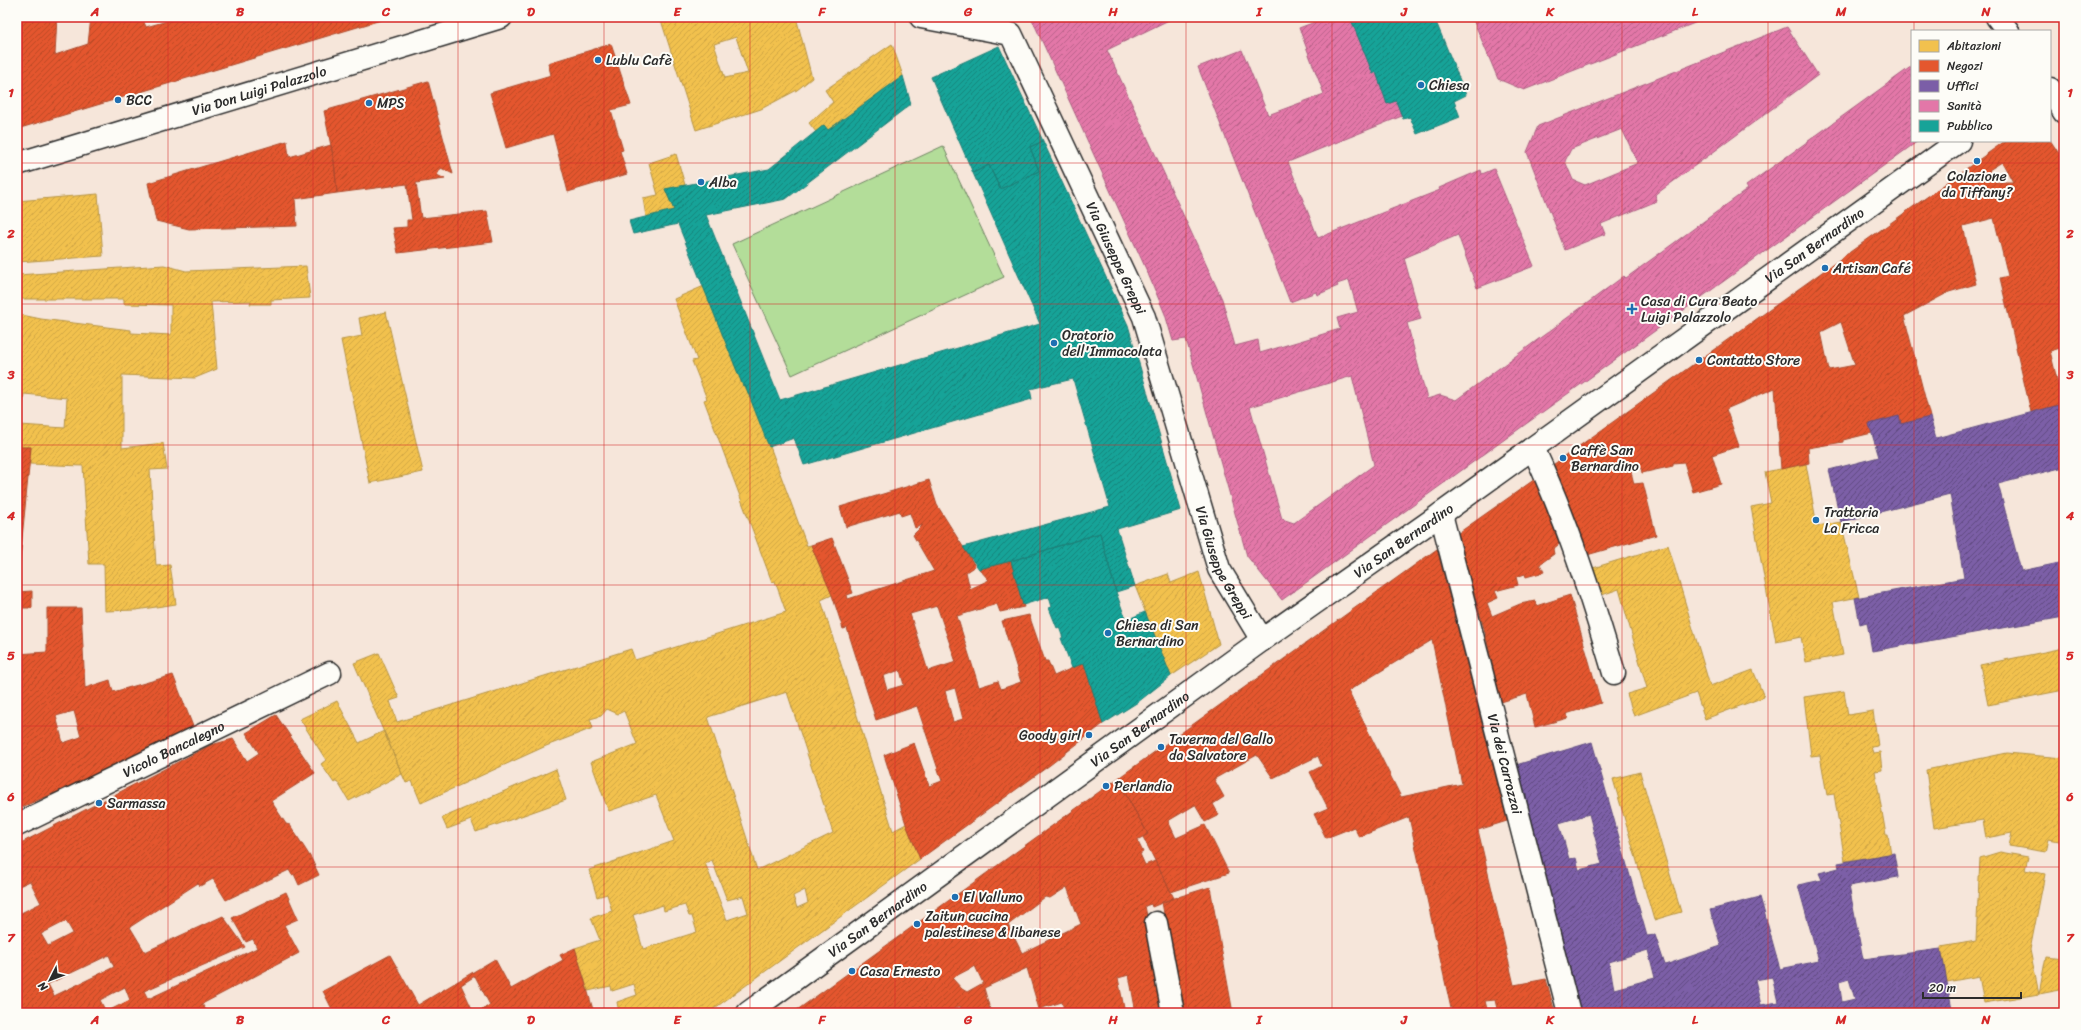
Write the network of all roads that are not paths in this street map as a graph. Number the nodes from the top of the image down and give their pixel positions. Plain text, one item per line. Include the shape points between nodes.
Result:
1 (501, 17) edge
2 (921, 17) edge
3 (1997, 17) edge
4 (2007, 30) edge
5 (2051, 91) edge
6 (2064, 112) edge
7 (1958, 142) edge
8 (17, 164) edge
9 (1533, 448) junction
10 (1441, 514) junction
11 (1262, 640) junction
12 (330, 673) dead end
13 (1614, 673) dead end
14 (17, 825) edge
15 (1156, 923) dead end
16 (748, 1013) edge
17 (1173, 1013) edge
18 (1569, 1013) edge

1 - 8 street, Via Don Luigi Palazzolo
2 - 11 street, Via Giuseppe Greppi via 1011,34 1144,317 1219,569
3 - 4 street
5 - 6 street
7 - 9 street, Via San Bernardino
9 - 10 street, Via San Bernardino
9 - 13 street via 1585,576
10 - 11 street, Via San Bernardino
10 - 18 street, Via dei Carrozzai
11 - 16 street, Via San Bernardino
12 - 14 street, Vicolo Bancalegno
15 - 17 street

